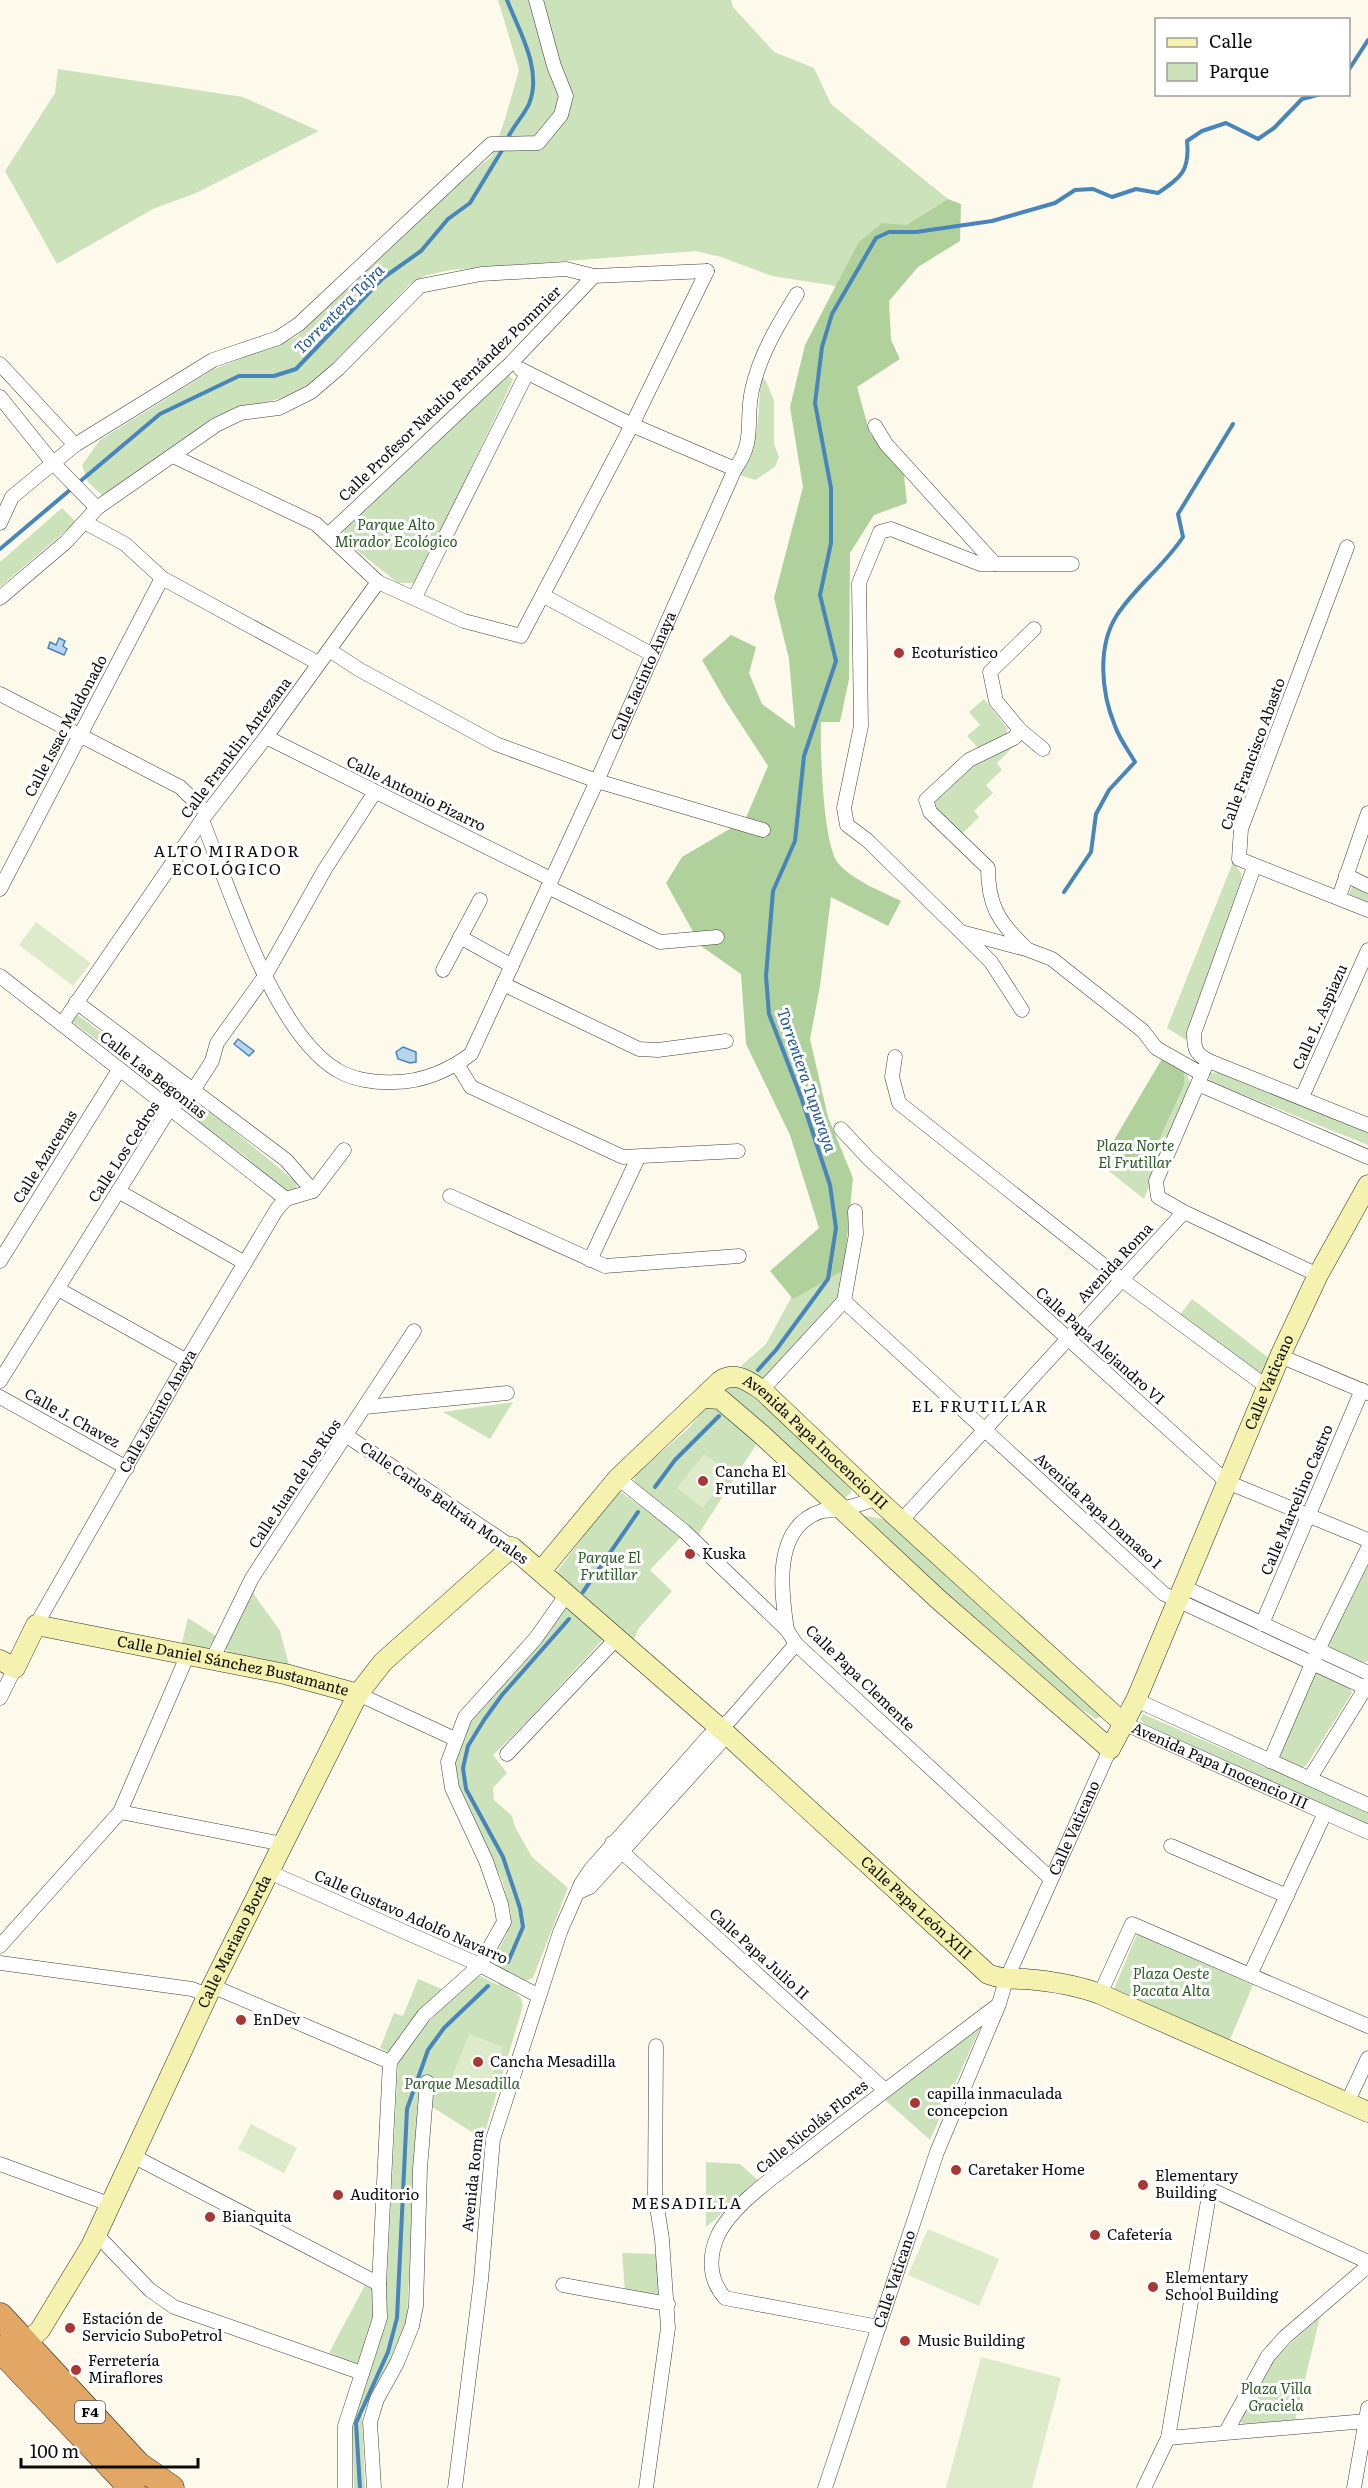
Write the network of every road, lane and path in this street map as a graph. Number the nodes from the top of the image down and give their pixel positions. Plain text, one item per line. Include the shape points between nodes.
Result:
1 (536, 0) edge
2 (594, 276) junction
3 (797, 294) dead end
4 (510, 363) junction
5 (0, 364) edge
6 (527, 373) junction
7 (0, 397) edge
8 (632, 425) junction
9 (875, 426) dead end
10 (75, 445) junction
11 (173, 456) junction
12 (49, 466) junction
13 (735, 469) junction
14 (6, 494) edge
15 (97, 508) junction
16 (0, 523) edge
17 (86, 523) junction
18 (328, 535) junction
19 (1347, 548) dead end
20 (995, 564) junction
21 (1072, 564) dead end
22 (162, 578) junction
23 (378, 582) junction
24 (544, 596) junction
25 (415, 597) junction
26 (0, 598) edge
27 (1034, 629) dead end
28 (329, 650) junction
29 (653, 655) junction
30 (318, 663) junction
31 (0, 694) edge
32 (1020, 730) junction
33 (80, 734) junction
34 (266, 737) junction
35 (1043, 749) dead end
36 (597, 781) junction
37 (375, 792) junction
38 (1368, 813) edge
39 (205, 816) junction
40 (763, 830) dead end
41 (1254, 867) junction
42 (1346, 875) junction
43 (550, 883) junction
44 (1368, 886) edge
45 (0, 889) edge
46 (1339, 897) junction
47 (480, 900) dead end
48 (1368, 910) edge
49 (961, 933) junction
50 (460, 937) junction
51 (717, 937) dead end
52 (1026, 949) junction
53 (1368, 950) edge
54 (512, 966) junction
55 (443, 970) dead end
56 (0, 976) edge
57 (265, 976) junction
58 (503, 984) junction
59 (76, 1002) junction
60 (1022, 1010) dead end
61 (62, 1024) junction
62 (726, 1041) dead end
63 (895, 1057) dead end
64 (1209, 1061) junction
65 (457, 1064) junction
66 (119, 1070) junction
67 (1200, 1079) junction
68 (194, 1089) junction
69 (1302, 1097) junction
70 (170, 1108) junction
71 (1368, 1125) edge
72 (841, 1129) dead end
73 (344, 1150) dead end
74 (738, 1151) dead end
75 (1368, 1157) edge
76 (638, 1158) junction
77 (1368, 1185) edge
78 (118, 1191) junction
79 (314, 1191) junction
80 (450, 1196) dead end
81 (286, 1199) junction
82 (855, 1211) dead end
83 (1184, 1212) junction
84 (739, 1256) dead end
85 (590, 1260) junction
86 (0, 1261) edge
87 (245, 1263) junction
88 (1318, 1275) junction
89 (1122, 1280) junction
90 (58, 1289) junction
91 (844, 1301) junction
92 (414, 1331) dead end
93 (1068, 1339) junction
94 (1280, 1356) junction
95 (187, 1361) junction
96 (0, 1381) edge
97 (1267, 1387) junction
98 (762, 1390) junction
99 (1365, 1391) edge
100 (507, 1393) dead end
101 (0, 1397) edge
102 (705, 1398) junction
103 (365, 1407) junction
104 (984, 1430) junction
105 (347, 1436) junction
106 (127, 1467) junction
107 (618, 1478) junction
108 (1227, 1482) junction
109 (877, 1499) junction
110 (841, 1509) junction
111 (1308, 1515) junction
112 (901, 1521) junction
113 (1368, 1540) edge
114 (512, 1547) junction
115 (1368, 1548) edge
116 (541, 1571) junction
117 (567, 1594) junction
118 (1181, 1595) junction
119 (1262, 1624) junction
120 (36, 1625) junction
121 (787, 1630) junction
122 (617, 1638) junction
123 (796, 1644) junction
124 (1318, 1650) junction
125 (188, 1654) junction
126 (212, 1660) junction
127 (7, 1664) edge
128 (1313, 1664) junction
129 (1368, 1673) edge
130 (1367, 1687) edge
131 (358, 1694) junction
132 (0, 1698) edge
133 (1136, 1700) junction
134 (1123, 1723) junction
135 (721, 1729) junction
136 (455, 1739) junction
137 (1110, 1749) junction
138 (507, 1754) dead end
139 (1270, 1761) junction
140 (1310, 1778) junction
141 (1368, 1805) edge
142 (120, 1812) junction
143 (1325, 1813) junction
144 (1368, 1832) edge
145 (283, 1844) junction
146 (1171, 1846) dead end
147 (617, 1847) junction
148 (269, 1872) junction
149 (1051, 1879) junction
150 (1287, 1896) junction
151 (0, 1946) edge
152 (0, 1963) edge
153 (480, 1965) junction
154 (1250, 1974) junction
155 (1006, 1980) junction
156 (209, 1990) junction
157 (1100, 1994) junction
158 (537, 1995) junction
159 (999, 2004) junction
160 (1368, 2026) edge
161 (656, 2046) dead end
162 (1368, 2058) edge
163 (390, 2062) junction
164 (427, 2082) dead end
165 (885, 2090) junction
166 (1347, 2103) junction
167 (1368, 2112) edge
168 (131, 2155) junction
169 (0, 2164) edge
170 (109, 2204) junction
171 (96, 2234) junction
172 (1368, 2264) edge
173 (379, 2284) junction
174 (563, 2285) dead end
175 (668, 2304) junction
176 (0, 2316) edge
177 (879, 2327) junction
178 (9, 2355) edge
179 (362, 2373) junction
180 (1366, 2423) edge
181 (1226, 2432) junction
182 (1168, 2438) junction
183 (160, 2486) edge
184 (132, 2488) edge
185 (345, 2488) edge
186 (374, 2488) edge
187 (455, 2488) edge
188 (646, 2488) edge
189 (825, 2488) edge
190 (1144, 2488) edge
191 (1354, 2488) edge

1 - 10 street via 566,96 561,115 538,143 491,144 299,324 278,338 213,360
2 - 4 street, Calle Profesor Natalio Fernández Pommier
2 - 8 street via 708,271
2 - 11 street via 566,269 544,270 481,274 420,286 311,392 279,408 241,413 216,425
3 - 13 street, Calle Jacinto Anaya via 766,344 752,391 747,453
4 - 6 street
4 - 18 street, Calle Profesor Natalio Fernández Pommier
5 - 10 street
6 - 8 street
6 - 25 street
7 - 12 street
8 - 13 street
8 - 24 street
9 - 20 street via 886,444
10 - 12 street
11 - 15 street
11 - 18 street via 316,524
12 - 14 street
12 - 15 street
13 - 29 street, Calle Jacinto Anaya
14 - 16 street
15 - 17 street
17 - 22 street via 125,544
17 - 26 street
18 - 23 street
19 - 41 street, Calle Francisco Abasto via 1241,829 1239,860
20 - 21 street
20 - 49 street via 980,564 891,529 880,532 859,583 861,726 844,808 847,825
22 - 30 street
22 - 33 street, Calle Issac Maldonado
23 - 25 street
23 - 28 street, Calle Franklin Antezana
24 - 25 street via 521,636 464,621
24 - 29 street
27 - 32 street via 990,672 996,701
28 - 30 street, Calle Franklin Antezana
28 - 36 street via 496,744
29 - 36 street, Calle Jacinto Anaya
30 - 34 street, Calle Franklin Antezana
31 - 33 street
32 - 35 street
32 - 52 street via 1014,738 969,760 926,800 930,812 988,868 988,893 1003,927
33 - 39 street via 180,787
33 - 45 street, Calle Issac Maldonado
34 - 37 street, Calle Antonio Pizarro
34 - 39 street, Calle Franklin Antezana
36 - 40 street
36 - 43 street, Calle Jacinto Anaya
37 - 43 street, Calle Antonio Pizarro
37 - 57 street, Calle Los Cedros via 325,869
38 - 42 street
39 - 57 street
39 - 59 street, Calle Franklin Antezana
41 - 46 street
41 - 64 street via 1194,1033 1198,1056
42 - 44 street
42 - 46 street
43 - 51 street, Calle Antonio Pizarro via 660,942
43 - 54 street, Calle Jacinto Anaya
46 - 48 street
47 - 50 street
49 - 52 street
49 - 60 street via 991,962
50 - 54 street
50 - 55 street
52 - 67 street via 1052,959 1075,975 1143,1031 1155,1048
53 - 69 street, Calle L. Aspiazu
54 - 58 street, Calle Jacinto Anaya
56 - 61 street, Calle Las Begonias
57 - 65 street via 300,1036 338,1071 384,1083 401,1082
57 - 68 street, Calle Los Cedros via 217,1043 212,1061
58 - 62 street via 639,1049
58 - 65 street, Calle Jacinto Anaya via 471,1054
59 - 61 street, Calle Franklin Antezana
59 - 68 street, Calle Las Begonias
61 - 66 street, Calle Las Begonias
63 - 89 street via 892,1077 899,1103
64 - 67 street
64 - 69 street
65 - 76 street via 471,1087 623,1157
66 - 70 street, Calle Las Begonias
66 - 86 street, Calle Azucenas
67 - 75 street
67 - 83 street via 1155,1185 1162,1201
68 - 70 street, Calle Los Cedros
68 - 79 street, Calle Las Begonias via 286,1160
69 - 71 street
70 - 78 street, Calle Los Cedros
70 - 81 street, Calle Las Begonias
72 - 93 street, Calle Papa Alejandro VI via 869,1159
73 - 79 street
74 - 76 street
76 - 85 street
77 - 88 street, Calle Vaticano
78 - 87 street
78 - 90 street, Calle Los Cedros
79 - 81 street
80 - 85 street
81 - 87 street, Calle Jacinto Anaya
82 - 91 street via 856,1234
83 - 88 street
83 - 89 street, Avenida Roma
84 - 85 street via 605,1266
87 - 95 street, Calle Jacinto Anaya
88 - 94 street, Calle Vaticano
89 - 93 street, Avenida Roma
89 - 97 street
90 - 95 street
90 - 96 street, Calle Los Cedros
91 - 98 street
91 - 104 street, Avenida Papa Damaso I
92 - 103 street, Calle Juan de los Ríos
93 - 104 street, Avenida Roma
93 - 108 street, Calle Papa Alejandro VI
94 - 97 street, Calle Vaticano
94 - 99 street
95 - 106 street, Calle Jacinto Anaya
97 - 108 street, Calle Vaticano
98 - 102 street, Avenida Papa Inocencio III via 742,1378 731,1377 720,1382
98 - 109 street, Avenida Papa Inocencio III
99 - 111 street, Calle Marcelino Castro
100 - 103 street
101 - 106 street, Calle J. Chavez
102 - 107 street
102 - 110 street, Avenida Papa Inocencio III via 720,1399
103 - 105 street, Calle Juan de los Ríos
104 - 112 street, Avenida Roma
104 - 118 street, Avenida Papa Damaso I via 1164,1594
105 - 114 street, Calle Carlos Beltrán Morales
105 - 126 street, Calle Juan de los Ríos via 252,1578
106 - 120 street, Calle Jacinto Anaya
107 - 116 street
107 - 121 street, Calle Papa Clemente via 684,1531
108 - 111 street, Calle Papa Alejandro VI
108 - 118 street, Calle Vaticano
109 - 110 street
109 - 112 street, Avenida Papa Inocencio III
110 - 121 street via 807,1520 784,1551 781,1574
110 - 137 street, Avenida Papa Inocencio III
111 - 113 street, Calle Papa Alejandro VI
111 - 119 street, Calle Marcelino Castro
112 - 134 street, Avenida Papa Inocencio III
114 - 116 street, Calle Carlos Beltrán Morales
114 - 131 street, Calle Mariano Borda via 383,1662
115 - 124 street
116 - 117 street, Calle Papa León XIII
117 - 122 street, Calle Papa León XIII
117 - 136 street via 536,1638 465,1717
118 - 119 street, Avenida Papa Damaso I
118 - 128 street, Avenida Papa Damaso I
118 - 133 street, Calle Vaticano
119 - 124 street, Avenida Papa Damaso I
120 - 125 street, Calle Daniel Sánchez Bustamante
120 - 127 street, Calle Jacinto Anaya
121 - 123 street, Calle Papa Clemente
122 - 135 street, Calle Papa León XIII
122 - 138 street
123 - 135 street, Avenida Roma
123 - 149 street, Calle Papa Clemente
124 - 128 street
124 - 129 street, Avenida Papa Damaso I
125 - 126 street, Calle Daniel Sánchez Bustamante
125 - 142 street
126 - 131 street, Calle Daniel Sánchez Bustamante
127 - 132 street, Calle Jacinto Anaya
128 - 130 street, Avenida Papa Damaso I
128 - 139 street
130 - 140 street
131 - 136 street, Calle Daniel Sánchez Bustamante
131 - 145 street, Calle Mariano Borda
133 - 134 street, Calle Vaticano
133 - 139 street, Avenida Papa Inocencio III
134 - 137 street, Calle Vaticano
134 - 143 street, Avenida Papa Inocencio III
135 - 147 street, Avenida Roma via 710,1736
135 - 155 street, Calle Papa León XIII via 988,1974
136 - 153 street via 448,1762 452,1788 486,1861 504,1922
137 - 149 street, Calle Vaticano
139 - 140 street, Avenida Papa Inocencio III
140 - 141 street, Avenida Papa Inocencio III
142 - 145 street
142 - 151 street
143 - 144 street, Avenida Papa Inocencio III
143 - 150 street
145 - 148 street, Calle Mariano Borda
146 - 150 street
147 - 158 street, Avenida Roma via 591,1869 581,1884
147 - 165 street, Calle Papa Julio II
148 - 153 street, Calle Gustavo Adolfo Navarro
148 - 156 street, Calle Mariano Borda
149 - 155 street, Calle Vaticano
150 - 154 street
152 - 156 street
153 - 158 street, Calle Gustavo Adolfo Navarro
153 - 163 street via 424,2015
154 - 157 street via 1132,1924
154 - 160 street
155 - 157 street, Calle Papa León XIII via 1046,1982
155 - 159 street, Calle Vaticano
156 - 163 street
156 - 168 street, Calle Mariano Borda
157 - 166 street, Calle Papa León XIII
158 - 187 street, Avenida Roma via 493,2139 481,2280
159 - 165 street, Calle Nicolás Flores
159 - 177 street, Calle Vaticano via 937,2152
161 - 175 street via 655,2194
162 - 166 street
163 - 173 street
164 - 186 street via 416,2306 398,2363 377,2399 370,2422
165 - 177 street, Calle Nicolás Flores via 729,2218 718,2235 711,2274 715,2287 725,2298
166 - 167 street, Calle Papa León XIII
168 - 170 street, Calle Mariano Borda
168 - 173 street
169 - 170 street
170 - 171 street, Calle Mariano Borda
171 - 178 street, Calle Mariano Borda via 52,2312
171 - 179 street via 150,2290 174,2307
172 - 181 street via 1268,2356
172 - 182 street via 1210,2189
173 - 179 street via 380,2318
174 - 175 street
175 - 188 street
176 - 178 highway, F4
177 - 189 street, Calle Vaticano
178 - 183 highway, F4
178 - 184 highway, F4
179 - 185 street via 345,2426
180 - 181 street
180 - 191 street
181 - 182 street
182 - 190 street

